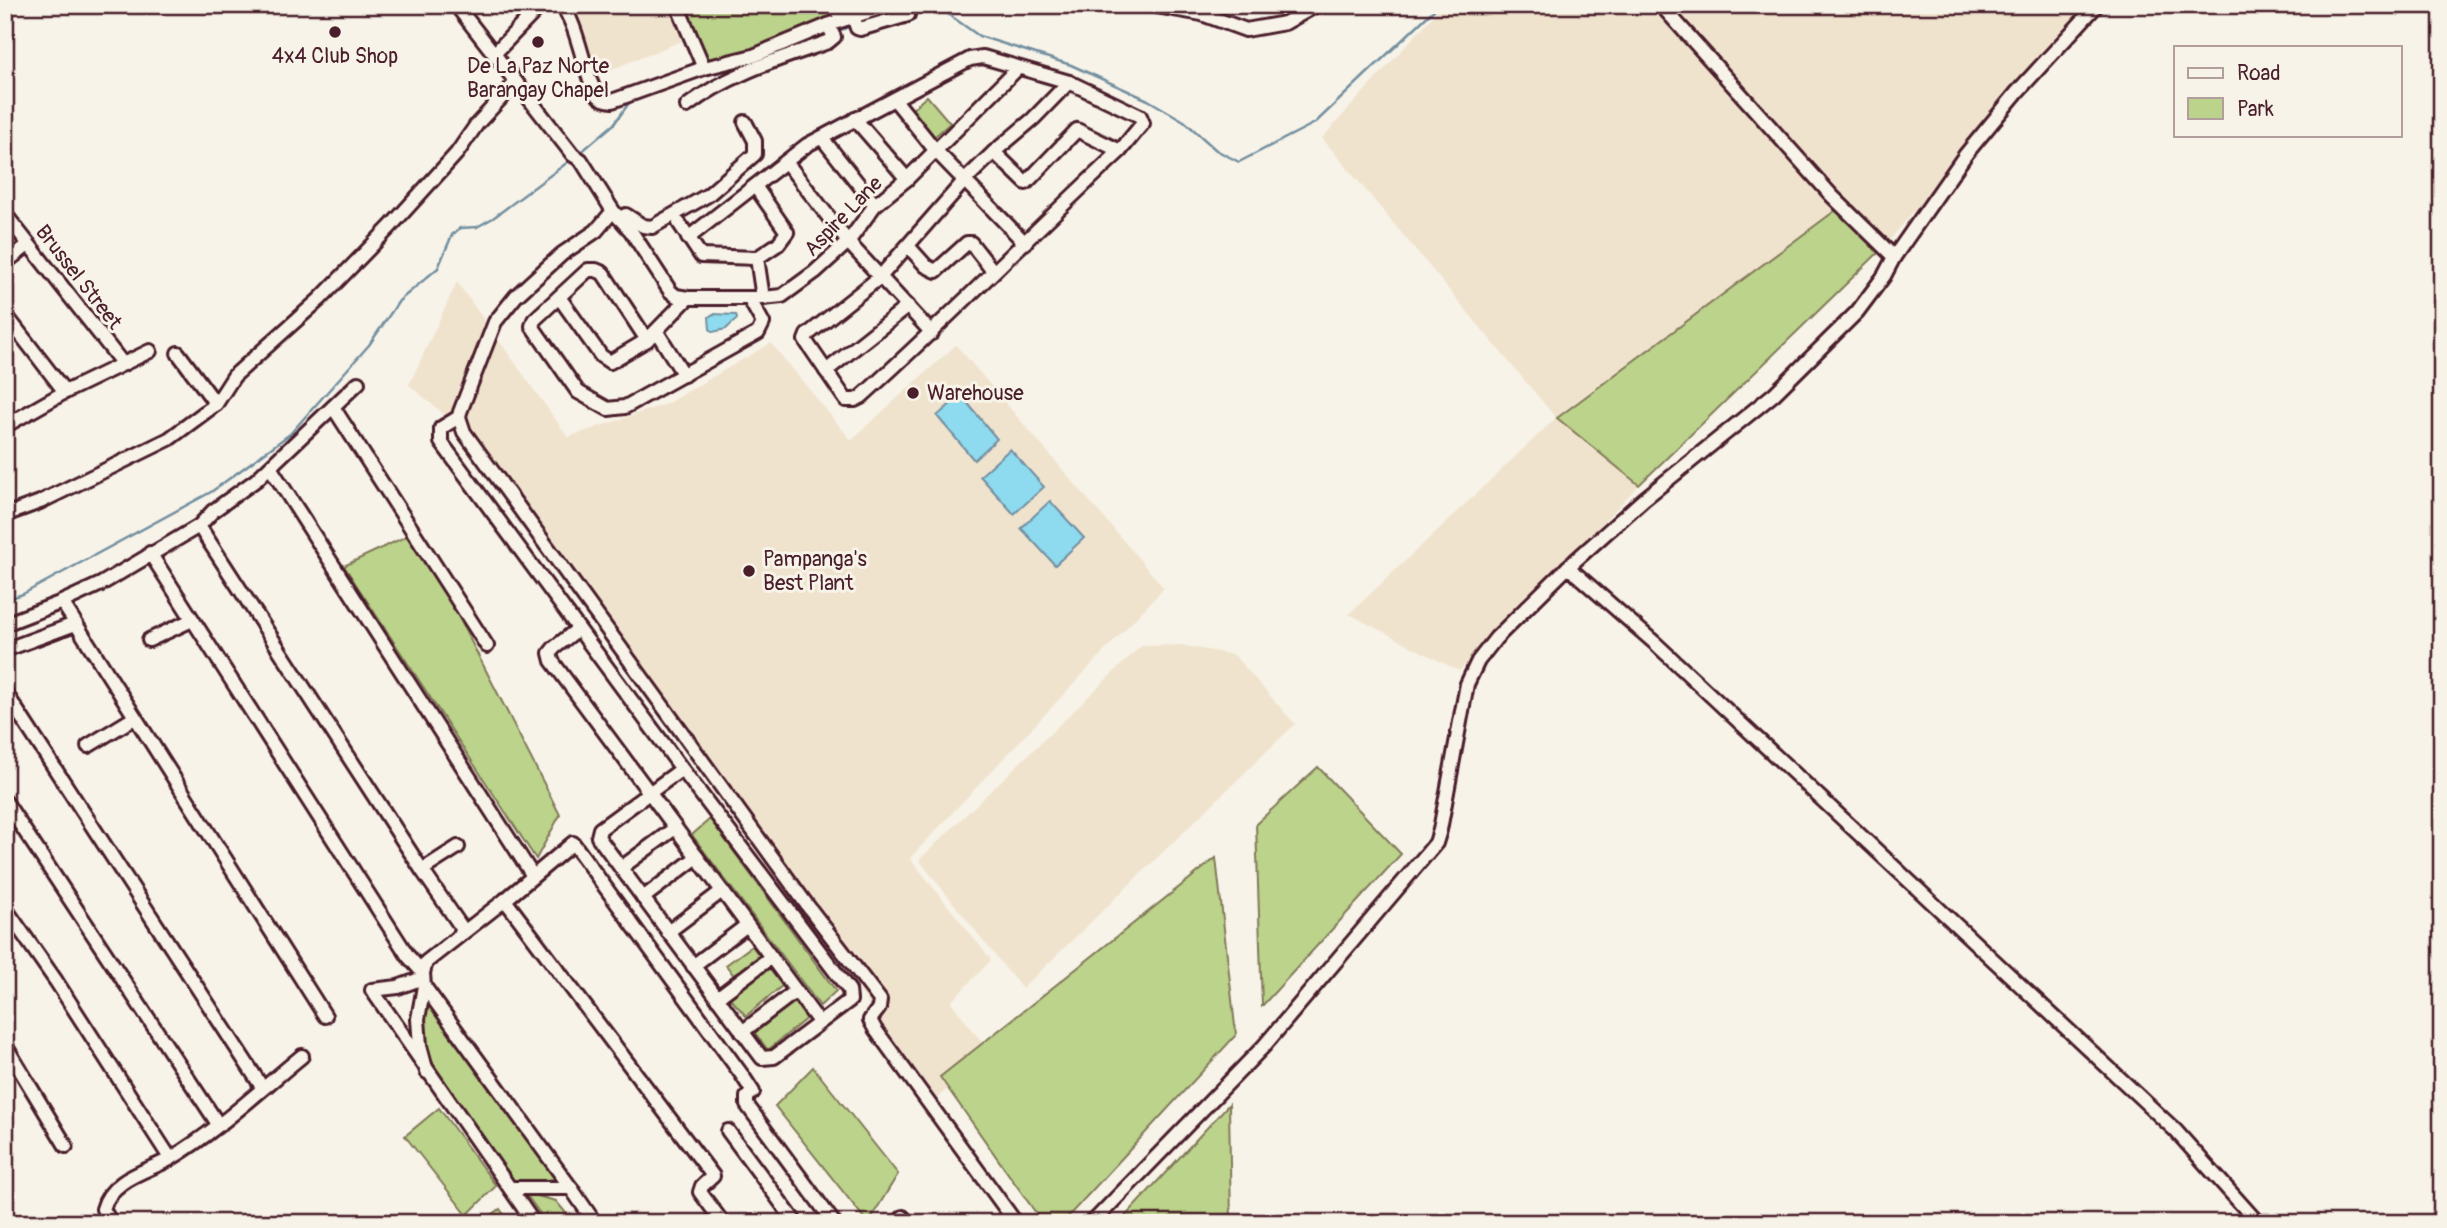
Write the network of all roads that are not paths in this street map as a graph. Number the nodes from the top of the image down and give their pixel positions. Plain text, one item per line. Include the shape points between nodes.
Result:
1 (456, 5) edge
2 (541, 5) edge
3 (561, 5) edge
4 (677, 5) edge
5 (834, 5) edge
6 (1150, 5) edge
7 (1317, 5) edge
8 (1661, 5) edge
9 (2097, 5) edge
10 (1179, 8) edge
11 (888, 12) edge
12 (908, 15) dead end
13 (851, 20) junction
14 (831, 31) junction
15 (494, 54) junction
16 (704, 68) junction
17 (1018, 68) junction
18 (516, 82) junction
19 (1069, 82) junction
20 (895, 100) junction
21 (687, 106) dead end
22 (855, 119) junction
23 (745, 122) dead end
24 (822, 138) junction
25 (936, 151) junction
26 (1120, 151) junction
27 (994, 152) junction
28 (786, 163) junction
29 (907, 180) junction
30 (965, 180) junction
31 (755, 186) junction
32 (875, 205) junction
33 (5, 214) edge
34 (616, 214) junction
35 (679, 223) dead end
36 (688, 237) junction
37 (848, 242) junction
38 (1025, 243) junction
39 (28, 245) junction
40 (908, 246) junction
41 (1894, 257) junction
42 (757, 258) junction
43 (5, 263) edge
44 (993, 271) junction
45 (880, 277) junction
46 (559, 297) junction
47 (688, 298) junction
48 (756, 298) junction
49 (908, 306) junction
50 (5, 314) edge
51 (932, 333) junction
52 (652, 336) junction
53 (150, 351) dead end
54 (178, 354) dead end
55 (123, 364) junction
56 (826, 371) junction
57 (684, 375) junction
58 (358, 383) dead end
59 (65, 392) junction
60 (216, 404) junction
61 (332, 407) junction
62 (459, 417) junction
63 (8, 419) edge
64 (270, 467) junction
65 (5, 515) edge
66 (199, 526) junction
67 (150, 553) junction
68 (1568, 567) junction
69 (62, 602) junction
70 (192, 620) junction
71 (5, 624) edge
72 (75, 624) junction
73 (578, 629) junction
74 (149, 640) dead end
75 (487, 646) dead end
76 (13, 647) dead end
77 (5, 692) edge
78 (134, 718) junction
79 (88, 746) dead end
80 (682, 769) junction
81 (650, 793) junction
82 (5, 801) edge
83 (675, 828) junction
84 (458, 847) dead end
85 (697, 857) junction
86 (621, 868) junction
87 (422, 870) junction
88 (533, 876) junction
89 (722, 891) junction
90 (643, 898) junction
91 (505, 900) junction
92 (5, 908) edge
93 (747, 925) junction
94 (464, 930) junction
95 (668, 932) junction
96 (771, 957) junction
97 (693, 966) junction
98 (423, 979) junction
99 (796, 991) junction
100 (717, 998) junction
101 (325, 1016) dead end
102 (819, 1022) junction
103 (742, 1032) junction
104 (5, 1045) edge
105 (302, 1056) dead end
106 (428, 1072) junction
107 (262, 1087) junction
108 (218, 1124) junction
109 (728, 1131) dead end
110 (66, 1146) dead end
111 (170, 1158) junction
112 (510, 1188) junction
113 (571, 1188) junction
114 (5, 1214) edge
115 (11, 1223) edge
116 (60, 1223) edge
117 (68, 1223) edge
118 (111, 1223) edge
119 (534, 1223) edge
120 (596, 1223) edge
121 (723, 1223) edge
122 (796, 1223) edge
123 (834, 1223) edge
124 (1017, 1223) edge
125 (1092, 1223) edge
126 (2258, 1223) edge

1 - 15 street
2 - 15 street
3 - 16 street via 574,26 593,87 601,98 612,101
4 - 16 street
5 - 13 street
6 - 10 street
7 - 10 street via 1285,23 1253,30
8 - 41 street via 1832,196
9 - 41 street via 1966,154
11 - 12 street
11 - 13 street
13 - 14 street
14 - 16 street
14 - 21 street via 828,42 723,82
15 - 18 street
17 - 19 street
17 - 20 street via 982,57 970,59
17 - 25 street, Aspire Lane
18 - 34 street
18 - 60 street via 390,227 320,299 234,376
19 - 26 street via 1143,120
19 - 27 street
20 - 22 street
20 - 25 street
22 - 24 street
22 - 29 street
23 - 34 street via 755,141 755,154 708,195 652,227
24 - 28 street
24 - 32 street
25 - 29 street, Aspire Lane
25 - 30 street
26 - 27 street via 1077,130 1026,183
26 - 38 street
27 - 30 street
28 - 31 street
28 - 37 street
29 - 32 street, Aspire Lane
30 - 38 street
30 - 40 street
31 - 36 street
31 - 42 street via 787,232
32 - 37 street, Aspire Lane
33 - 39 street, Brussel Street
34 - 47 street via 670,291
34 - 62 street via 562,254 495,322
35 - 36 street
36 - 42 street via 701,256
37 - 45 street
37 - 48 street, Aspire Lane via 782,296
38 - 44 street
39 - 43 street
39 - 55 street, Brussel Street
40 - 44 street via 936,271 971,243
40 - 45 street
41 - 68 street via 1857,312 1774,394
42 - 48 street
44 - 51 street
45 - 49 street
45 - 56 street via 807,335 805,340
46 - 52 street via 610,362
46 - 52 street via 588,270 596,270
46 - 57 street via 532,326 578,392 608,409 625,407
47 - 48 street, Aspire Lane
47 - 52 street
48 - 57 street via 762,323 758,333
49 - 51 street
49 - 56 street
50 - 59 street
51 - 56 street via 855,400 846,400
52 - 57 street
53 - 55 street
54 - 60 street
55 - 59 street
58 - 61 street
59 - 63 street
60 - 65 street via 169,439
61 - 64 street
61 - 75 street
62 - 73 street via 441,428 441,442
62 - 124 street via 464,432 627,658 880,1000 870,1020 875,1030
64 - 66 street
64 - 88 street
66 - 67 street
66 - 87 street
67 - 69 street
67 - 70 street
68 - 125 street via 1478,661 1467,684 1440,830 1426,857 1265,1046
68 - 126 street via 2175,1130
69 - 71 street
69 - 72 street
70 - 74 street
70 - 98 street
72 - 76 street
72 - 78 street
73 - 80 street
73 - 81 street via 554,648 552,661
77 - 107 street
78 - 79 street
78 - 101 street
80 - 81 street
80 - 102 street via 849,990 850,1000
81 - 83 street
81 - 86 street via 600,829 598,837
82 - 108 street
83 - 85 street
83 - 86 street
84 - 87 street
85 - 89 street
85 - 90 street
86 - 90 street
87 - 94 street
88 - 91 street
88 - 123 street via 573,843 753,1092 747,1105
89 - 93 street
89 - 95 street
90 - 95 street
91 - 94 street
91 - 121 street via 713,1176 700,1192
92 - 111 street
93 - 96 street
93 - 97 street
94 - 98 street via 426,962
95 - 97 street
96 - 99 street
96 - 100 street
97 - 100 street
98 - 106 street via 418,1019
98 - 106 street via 372,990
98 - 113 street
99 - 102 street
99 - 103 street
100 - 103 street
102 - 103 street via 766,1059
104 - 110 street
105 - 107 street
106 - 112 street
107 - 108 street
108 - 111 street
109 - 122 street
111 - 118 street via 109,1194 103,1209
112 - 113 street
112 - 119 street
113 - 120 street
114 - 115 street
116 - 117 street

